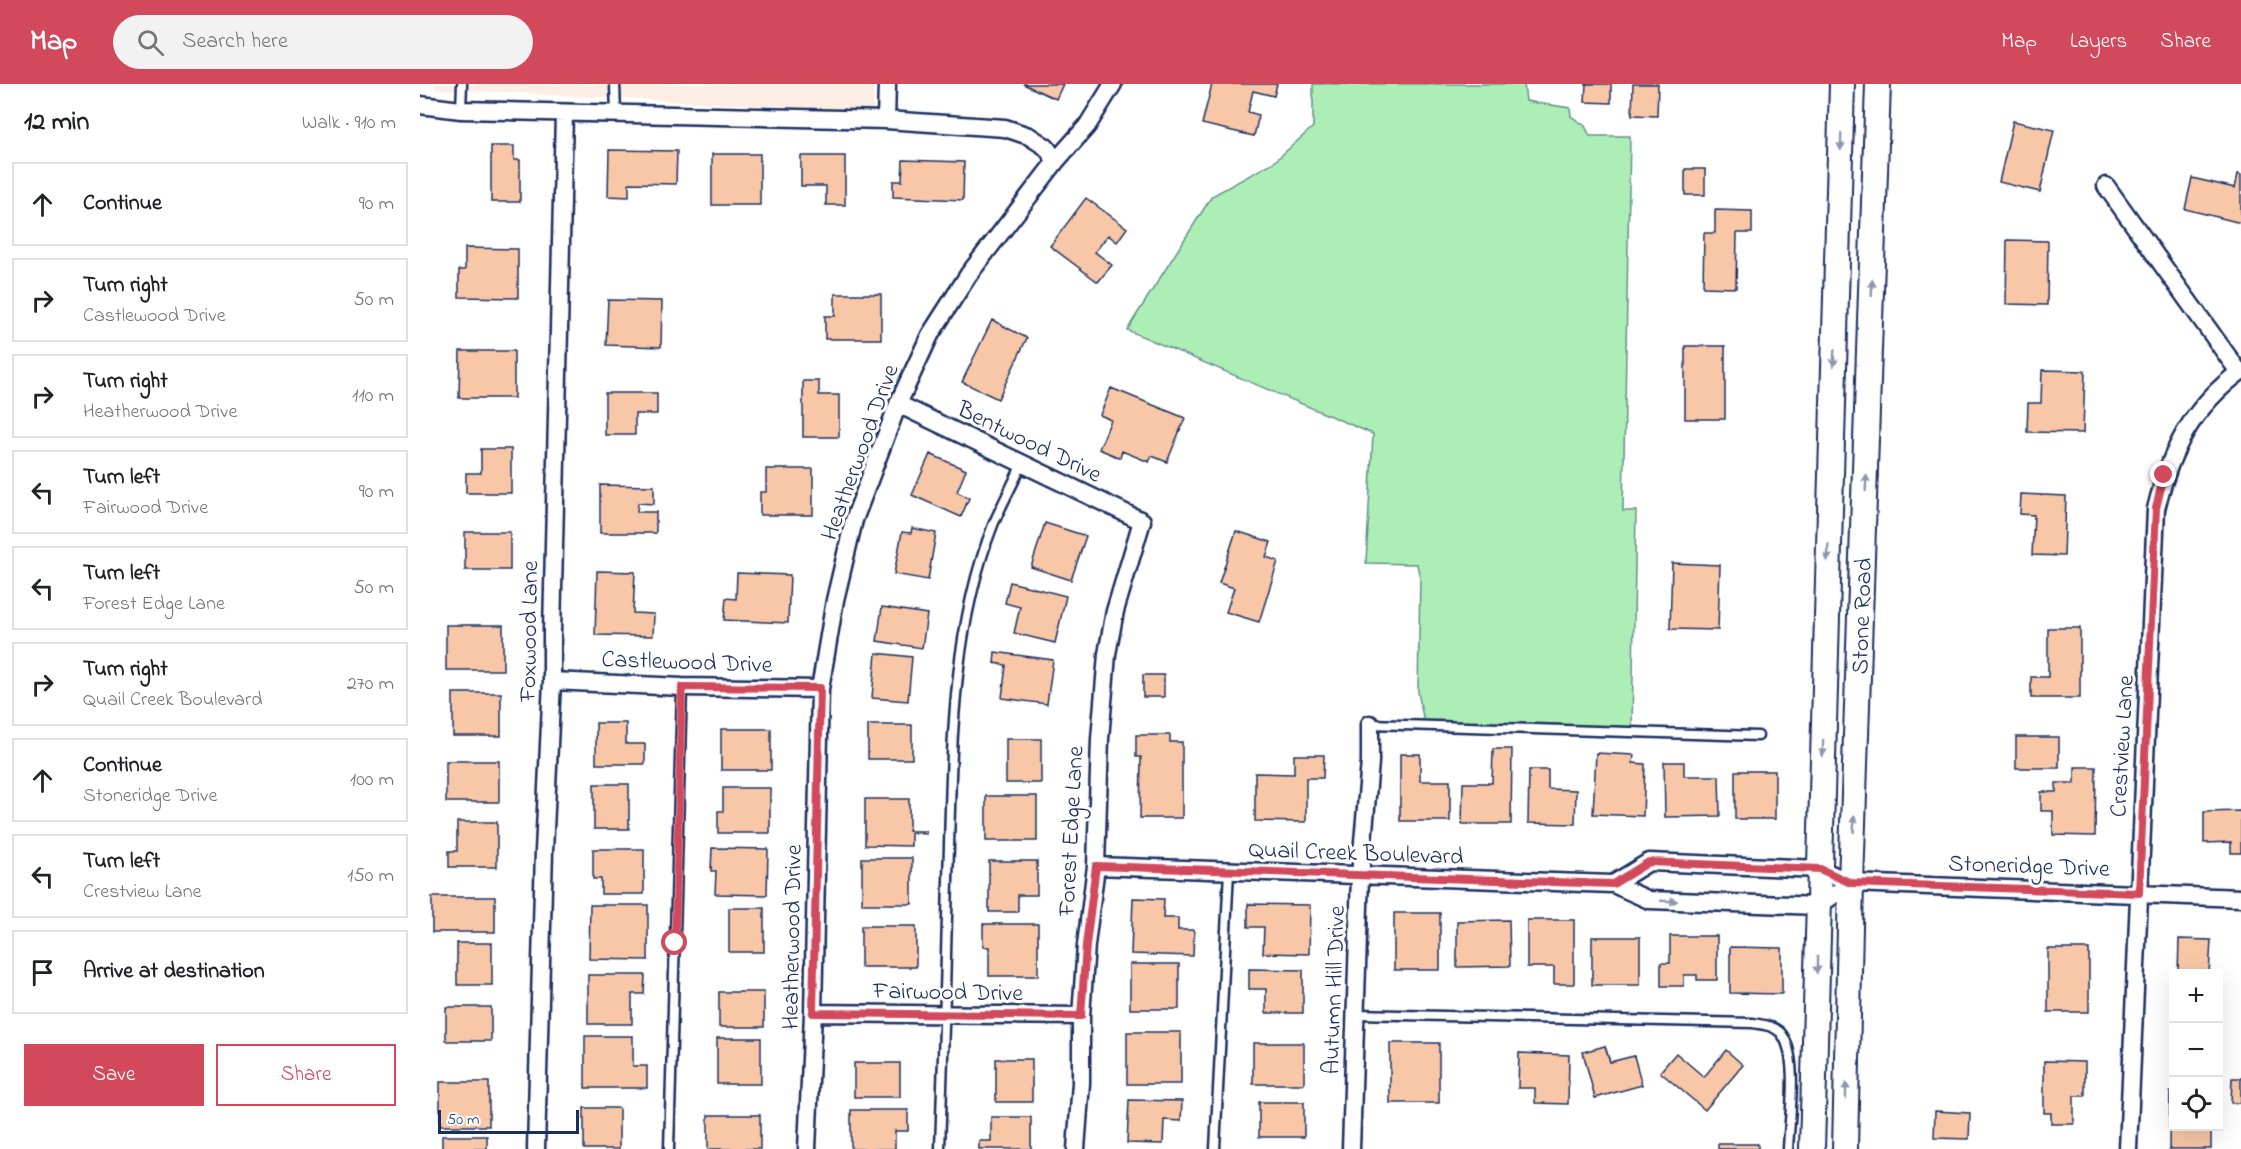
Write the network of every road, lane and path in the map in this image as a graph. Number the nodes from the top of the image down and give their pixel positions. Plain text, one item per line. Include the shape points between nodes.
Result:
1 (462, 84) edge
2 (615, 84) edge
3 (887, 84) edge
4 (1113, 84) edge
5 (1842, 84) edge
6 (1878, 84) edge
7 (420, 105) edge
8 (461, 110) junction
9 (564, 113) junction
10 (616, 114) junction
11 (886, 120) junction
12 (1056, 161) junction
13 (2106, 186) dead end
14 (2240, 372) edge
15 (898, 404) junction
16 (1022, 464) junction
17 (1142, 521) joint
18 (1829, 522) junction
19 (1864, 523) junction
20 (552, 681) junction
21 (682, 687) junction
22 (820, 688) junction
23 (1370, 724) joint
24 (1758, 736) dead end
25 (1096, 866) junction
26 (1820, 869) junction
27 (1229, 872) junction
28 (1360, 876) junction
29 (1851, 883) junction
30 (1613, 884) junction
31 (2139, 893) junction
32 (2241, 898) edge
33 (1818, 906) junction
34 (813, 1013) junction
35 (1356, 1014) junction
36 (944, 1015) junction
37 (1081, 1016) junction
38 (536, 1149) edge
39 (669, 1149) edge
40 (807, 1149) edge
41 (940, 1149) edge
42 (1076, 1149) edge
43 (1215, 1149) edge
44 (1351, 1149) edge
45 (1788, 1149) edge
46 (1812, 1149) edge
47 (1845, 1149) edge
48 (2128, 1149) edge

1 - 8 lane
2 - 10 lane
3 - 11 street
4 - 12 street, Heatherwood Drive via 1087,126
5 -> 18 main road, Stone Road
19 -> 6 main road, Stone Road
7 - 8 street
8 - 9 street
9 - 10 street
9 - 20 street, Foxwood Lane
10 - 11 street
11 - 12 street via 1005,128 1046,147
12 - 15 street, Heatherwood Drive via 969,274 930,335
13 - 14 street
14 - 31 street, Crestview Lane via 2212,397 2181,436 2164,475 2156,508
15 - 16 street, Bentwood Drive
15 - 22 street, Heatherwood Drive via 854,520 834,600
16 - 17 street, Bentwood Drive
16 - 36 lane via 993,525 968,614 959,664 950,769
17 - 25 street, Forest Edge Lane via 1115,611 1107,654
18 - 19 main road
18 -> 26 main road, Stone Road
29 -> 19 main road, Stone Road
20 - 21 street, Castlewood Drive
20 - 38 street, Foxwood Lane
21 - 22 street, Castlewood Drive
21 - 39 lane
22 - 34 street, Heatherwood Drive
23 - 24 lane
23 - 28 street, Autumn Hill Drive
25 - 27 street, Quail Creek Boulevard
25 - 37 street, Forest Edge Lane
26 - 29 street
26 - 30 street via 1649,862
26 - 33 main road, Stone Road
27 - 28 street, Quail Creek Boulevard
27 - 43 lane
28 - 30 street, Quail Creek Boulevard
28 - 35 street, Autumn Hill Drive
29 - 31 street, Stoneridge Drive
29 - 33 street
47 -> 29 main road, Stone Road
30 -> 33 street, Quail Creek Boulevard via 1650,900
31 - 32 street, Stoneridge Drive
31 - 48 street, Crestview Lane
33 -> 46 main road, Stone Road
34 - 36 street, Fairwood Drive
34 - 40 street, Heatherwood Drive
35 - 44 street, Autumn Hill Drive
35 - 45 lane via 1771,1026 1781,1033 1791,1065
36 - 37 street, Fairwood Drive
36 - 41 lane
37 - 42 street, Forest Edge Lane

